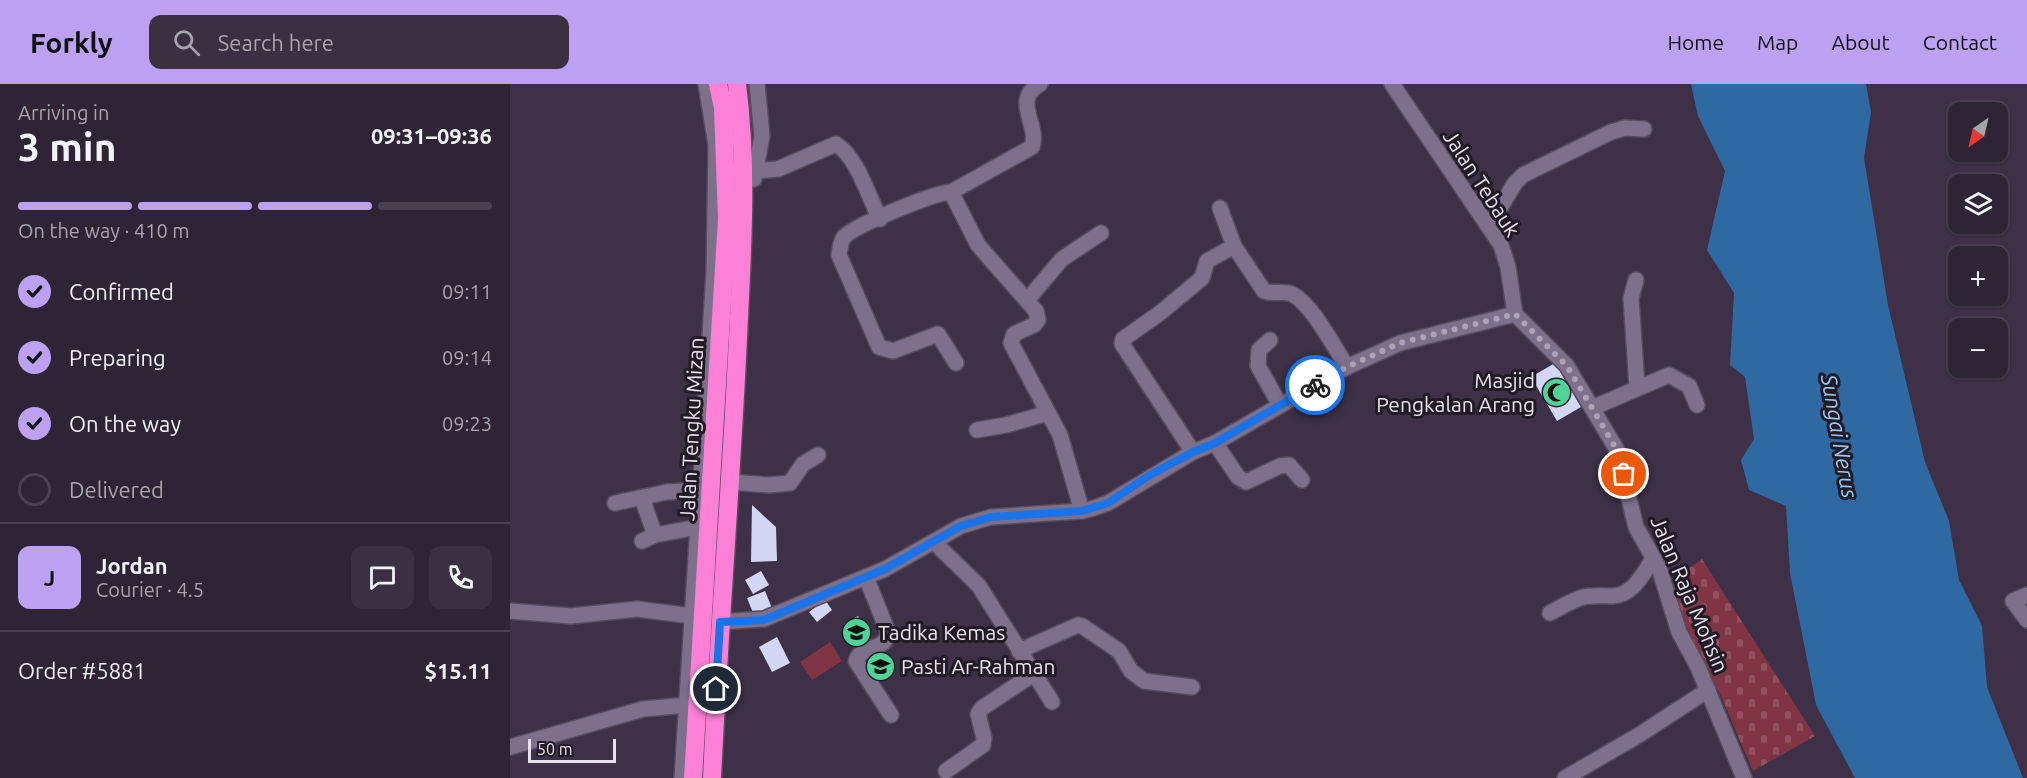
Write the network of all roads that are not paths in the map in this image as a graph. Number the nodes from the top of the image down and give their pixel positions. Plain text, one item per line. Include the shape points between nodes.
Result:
1 (706, 84) edge
2 (718, 84) edge
3 (737, 84) edge
4 (757, 84) edge
5 (1040, 84) edge
6 (1392, 84) edge
7 (1644, 129) dead end
8 (750, 172) junction
9 (951, 192) junction
10 (1220, 208) dead end
11 (880, 219) junction
12 (1489, 226) junction
13 (1101, 233) dead end
14 (1234, 246) junction
15 (1636, 280) dead end
16 (1028, 299) junction
17 (1515, 314) junction
18 (1270, 340) dead end
19 (956, 363) dead end
20 (1347, 367) junction
21 (1637, 387) junction
22 (1280, 405) junction
23 (1697, 405) dead end
24 (1592, 408) junction
25 (1048, 413) junction
26 (977, 430) dead end
27 (1215, 443) junction
28 (1193, 452) junction
29 (818, 455) dead end
30 (1302, 480) dead end
31 (731, 482) junction
32 (700, 490) junction
33 (642, 498) junction
34 (615, 503) dead end
35 (1082, 511) junction
36 (698, 527) junction
37 (934, 542) junction
38 (1653, 559) junction
39 (866, 577) junction
40 (2027, 595) edge
41 (510, 610) edge
42 (1550, 613) dead end
43 (692, 616) junction
44 (2027, 620) edge
45 (720, 622) junction
46 (1018, 651) junction
47 (1035, 673) junction
48 (1192, 687) dead end
49 (1708, 690) junction
50 (1052, 702) dead end
51 (687, 705) junction
52 (891, 715) dead end
53 (510, 747) edge
54 (946, 771) dead end
55 (682, 778) edge
56 (693, 778) edge
57 (712, 778) edge
58 (1565, 778) edge
59 (1744, 778) edge

1 - 32 street via 714,124 716,188
2 - 56 highway, Jalan Tengku Mizan via 723,108 728,219
3 - 8 highway, Jalan Tengku Mizan
4 - 8 street via 762,136
5 - 9 street via 1028,95 1025,105 1036,137 1032,147
6 - 12 street, Jalan Tebauk
7 - 12 street via 1611,132 1523,175
8 - 11 street via 777,169 836,144 853,165
8 - 31 highway, Jalan Tengku Mizan via 744,204
9 - 11 street via 932,195
9 - 16 street via 978,245
10 - 14 street
11 - 19 street via 844,237 839,255 874,338 879,347 893,351 938,334
12 - 17 street, Jalan Tebauk via 1508,267
13 - 16 street via 1062,259
14 - 20 street via 1264,291 1294,295
14 - 28 street via 1207,261 1202,278 1123,339 1122,344
15 - 21 street via 1631,298
16 - 25 street via 1038,320 1014,334 1011,343
17 - 20 street via 1400,343
17 - 24 street, Jalan Raja Mohsin via 1567,366
18 - 22 street via 1259,350 1258,366
20 - 22 street
21 - 23 street via 1668,375 1689,386
21 - 24 street
22 - 27 street
24 - 38 street, Jalan Raja Mohsin via 1617,450 1636,527
25 - 26 street
25 - 35 street via 1060,435
27 - 28 street
27 - 30 street via 1238,477 1246,482 1280,465 1289,465
28 - 35 street via 1108,503
29 - 31 street via 803,464 790,483
31 - 45 highway, Jalan Tengku Mizan
32 - 33 street
32 - 36 street
33 - 34 street
33 - 36 street via 649,538
35 - 37 street via 991,517 961,526
36 - 43 street
37 - 39 street
37 - 46 street via 979,586
38 - 42 street via 1627,591 1616,596 1576,599
38 - 49 street, Jalan Raja Mohsin via 1664,580 1679,632
39 - 45 street via 764,620
39 - 52 street via 888,639 861,653 857,666
40 - 44 street via 2013,601
41 - 43 street via 571,616 636,609
43 - 51 street
45 - 57 highway, Jalan Tengku Mizan
46 - 47 street
46 - 48 street via 1078,625 1119,651 1131,671 1144,681
47 - 50 street
47 - 54 street via 982,708 978,714 983,745
49 - 58 street
49 - 59 street, Jalan Raja Mohsin
51 - 53 street via 644,709
51 - 55 street

